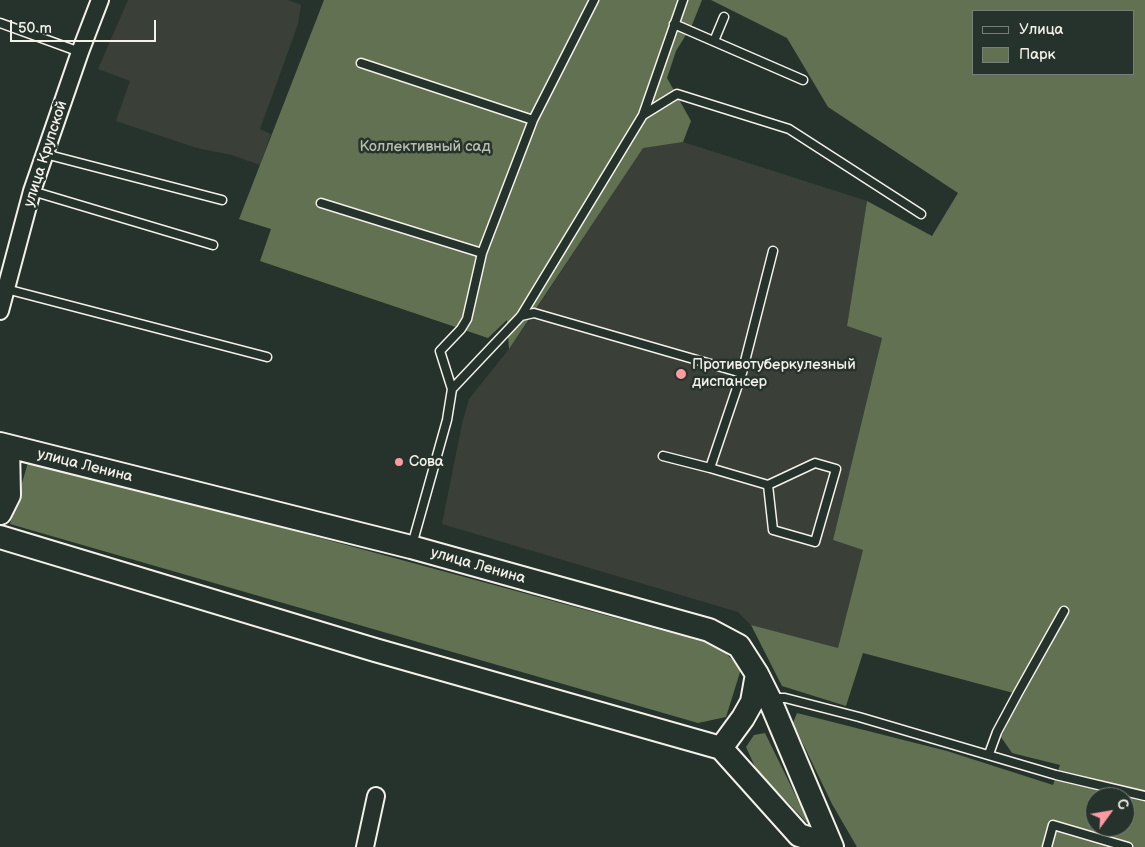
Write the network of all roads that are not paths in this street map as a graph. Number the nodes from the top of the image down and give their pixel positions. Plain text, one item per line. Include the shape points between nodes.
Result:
1 (100, 0) edge
2 (594, 0) edge
3 (683, 0) edge
4 (724, 17) dead end
5 (0, 23) edge
6 (674, 24) junction
7 (714, 42) junction
8 (80, 52) junction
9 (361, 63) dead end
10 (803, 80) dead end
11 (643, 115) junction
12 (533, 120) junction
13 (45, 154) junction
14 (32, 191) junction
15 (222, 200) dead end
16 (321, 203) dead end
17 (921, 214) dead end
18 (213, 245) dead end
19 (773, 251) dead end
20 (482, 253) junction
21 (6, 289) junction
22 (0, 311) edge
23 (521, 316) junction
24 (267, 357) dead end
25 (742, 373) junction
26 (452, 389) junction
27 (4, 445) edge
28 (663, 456) dead end
29 (710, 468) junction
30 (768, 485) junction
31 (0, 513) edge
32 (0, 537) edge
33 (411, 547) junction
34 (1064, 611) dead end
35 (757, 674) junction
36 (769, 698) junction
37 (721, 748) junction
38 (989, 754) junction
39 (376, 796) dead end
40 (1145, 796) edge
41 (830, 846) edge
42 (365, 847) edge
43 (1047, 847) edge
44 (1128, 847) edge

1 - 8 street, улица Крупской
2 - 12 lane
3 - 6 lane
4 - 7 lane
5 - 8 lane
6 - 7 lane
6 - 11 lane
7 - 10 lane
8 - 13 street, улица Крупской
9 - 12 lane
11 - 17 lane via 677,94 788,129
11 - 23 lane
12 - 20 lane
13 - 14 street, улица Крупской
13 - 15 lane
14 - 18 lane
14 - 21 street, улица Крупской
16 - 20 lane
19 - 25 lane
20 - 26 lane via 466,319 440,351
21 - 22 street, улица Крупской
21 - 24 lane
23 - 25 lane via 534,313
23 - 26 lane
25 - 29 lane
26 - 33 lane via 447,420
27 - 31 main road via 9,495
27 - 33 main road, улица Ленина
28 - 29 lane
29 - 30 lane
30 - 30 lane via 815,463 836,469 815,542 773,530
32 - 37 main road via 375,650
33 - 35 main road, улица Ленина via 709,630 739,646
34 - 38 lane via 997,732
35 - 36 main road, улица Ленина
35 - 37 main road via 752,702
36 - 38 lane via 785,698
36 - 41 main road, улица Ленина
37 - 41 main road, улица Ленина via 799,834
38 - 40 lane via 1056,775
39 - 42 street
43 - 44 lane via 1053,825

